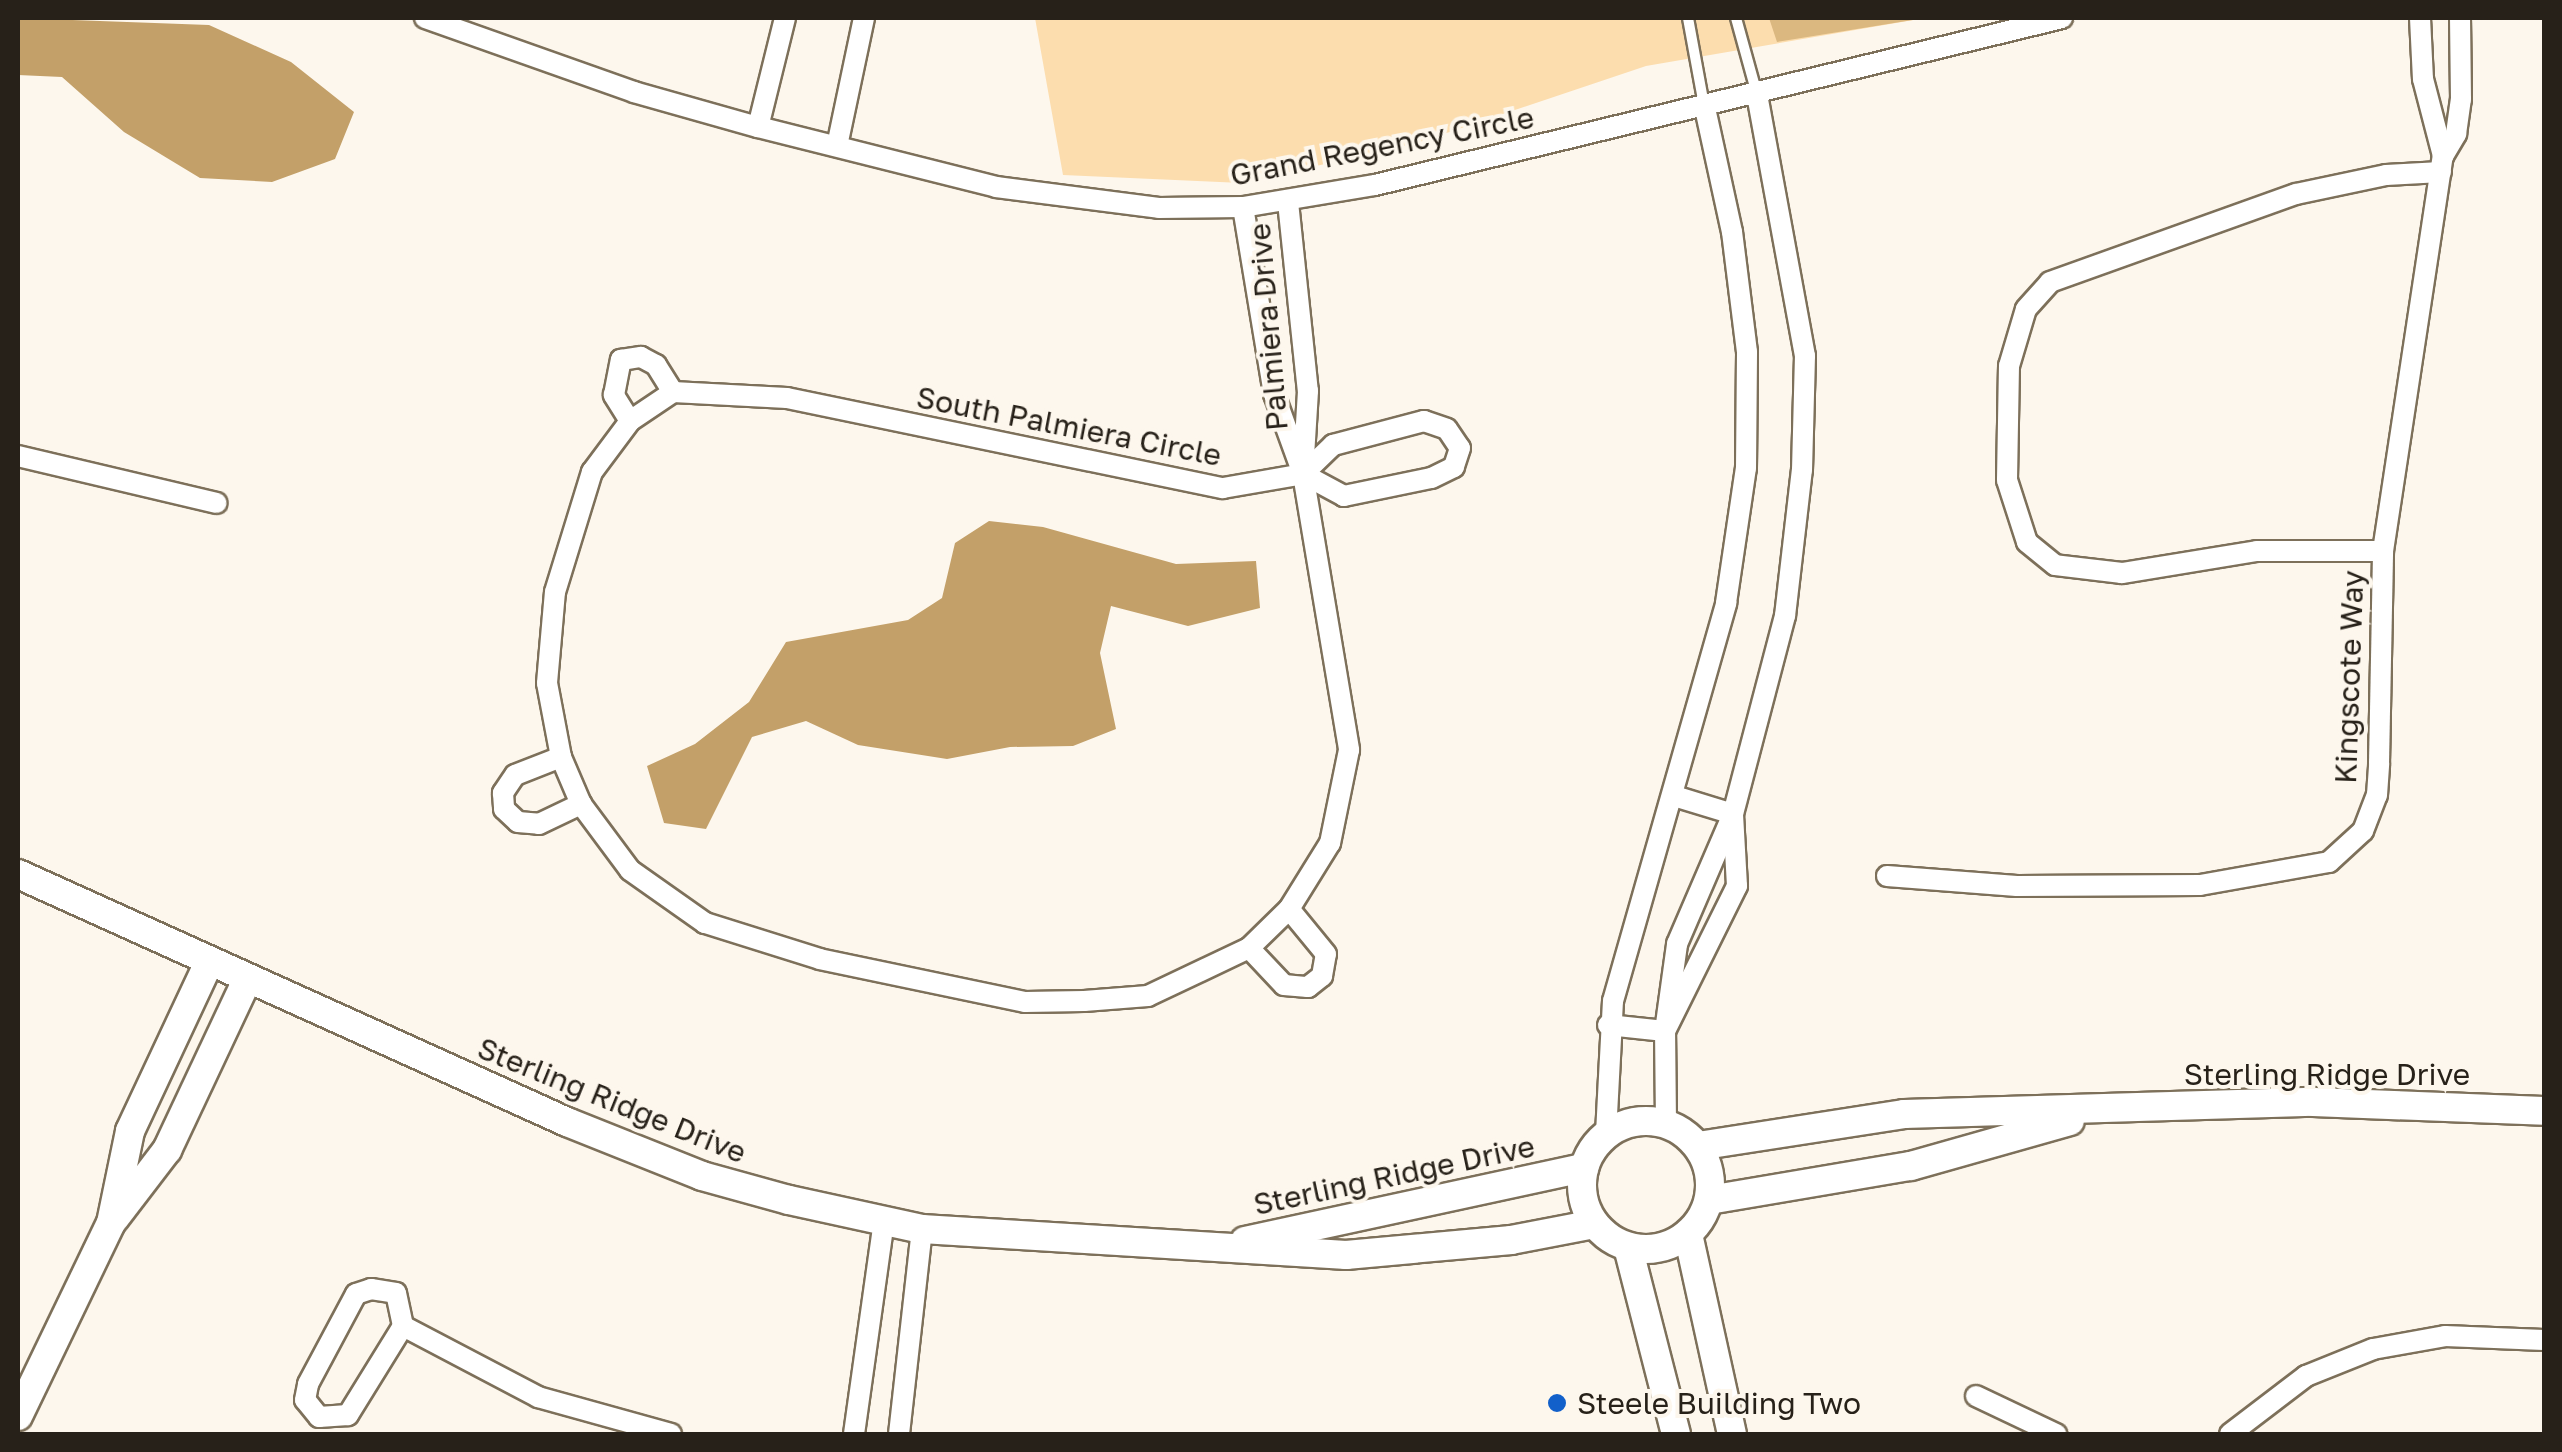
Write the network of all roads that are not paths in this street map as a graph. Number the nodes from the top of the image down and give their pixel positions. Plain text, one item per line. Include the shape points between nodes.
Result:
1 (425, 18) edge
2 (785, 18) edge
3 (864, 18) edge
4 (1688, 18) edge
5 (1736, 18) edge
6 (2062, 18) edge
7 (2420, 18) edge
8 (2460, 18) edge
9 (1757, 95) junction
10 (1704, 108) junction
11 (758, 127) junction
12 (837, 146) junction
13 (2442, 164) junction
14 (1288, 202) junction
15 (1243, 207) junction
16 (672, 392) junction
17 (630, 420) junction
18 (18, 456) edge
19 (1303, 474) junction
20 (217, 503) dead end
21 (2383, 551) junction
22 (561, 757) junction
23 (1674, 796) junction
24 (582, 804) junction
25 (1733, 814) junction
26 (18, 874) edge
27 (1887, 876) dead end
28 (1290, 909) junction
29 (1249, 948) junction
30 (209, 962) junction
31 (247, 980) junction
32 (1608, 1025) junction
33 (1664, 1031) junction
34 (2110, 1110) junction
35 (2544, 1111) edge
36 (1666, 1124) junction
37 (1606, 1134) junction
38 (1698, 1146) junction
39 (1584, 1168) junction
40 (1709, 1200) junction
41 (884, 1220) junction
42 (111, 1223) junction
43 (1594, 1224) junction
44 (922, 1229) junction
45 (1688, 1234) junction
46 (1219, 1247) junction
47 (1628, 1247) junction
48 (403, 1326) junction
49 (2544, 1340) edge
50 (1976, 1396) dead end
51 (18, 1416) edge
52 (671, 1434) edge
53 (854, 1434) edge
54 (899, 1434) edge
55 (1676, 1434) edge
56 (1732, 1434) edge
57 (2056, 1434) edge
58 (2230, 1434) edge

1 - 11 street, Grand Regency Circle via 634,92
2 - 11 street
3 - 12 street
4 - 10 lane
5 - 9 lane
6 - 9 street, Grand Regency Circle
7 - 13 street, Kingscote Way via 2423,80
8 - 13 street, Kingscote Way via 2461,100
9 - 10 street, Grand Regency Circle
9 - 25 street via 1805,356 1802,470 1784,616
10 - 14 street, Grand Regency Circle
10 - 23 street via 1732,232 1745,335 1746,468 1726,604
11 - 12 street, Grand Regency Circle
12 - 15 street, Grand Regency Circle via 996,187 1159,208
13 - 21 street, Kingscote Way
13 - 21 street via 2296,194 2050,282 2026,309 2009,366 2007,480 2027,542 2055,565 2122,573 2257,551
14 - 15 street, Grand Regency Circle
14 - 19 street, Palmiera Drive via 1308,391
15 - 19 street, Palmiera Drive via 1274,394
16 - 17 street
16 - 17 street via 656,366 640,358 621,360 614,395
16 - 19 street, South Palmiera Circle via 787,398 1223,488
17 - 22 street via 592,472 556,592 547,683
18 - 20 street
19 - 19 street via 1333,445 1424,421 1447,429 1460,448 1454,467 1431,478 1344,496
19 - 28 street via 1349,750 1330,843
21 - 27 street, Kingscote Way via 2377,795 2363,831 2328,862 2200,884 2017,886
22 - 24 street
22 - 24 street via 515,775 503,793 504,809 518,822 539,824
23 - 25 street
23 - 32 street via 1628,934
24 - 29 street via 630,870 705,923 820,959 1025,1002 1084,1001 1148,996
25 - 33 street via 1677,944
25 - 33 street via 1737,886
26 - 30 street, Sterling Ridge Drive
28 - 29 street
28 - 29 street via 1326,954 1322,976 1308,987 1284,985
30 - 31 street, Sterling Ridge Drive
30 - 42 street via 130,1130
31 - 41 street, Sterling Ridge Drive via 702,1176
31 - 42 street via 167,1150
32 - 33 street
32 - 37 street
33 - 36 street
34 - 35 street, Sterling Ridge Drive via 2313,1102
34 - 38 street, Sterling Ridge Drive via 1904,1114
34 - 40 street, Sterling Ridge Drive via 1911,1166
36 - 37 street via 1635,1122
36 - 38 street
37 - 39 street
38 - 40 street via 1708,1163
39 - 43 street via 1582,1197
39 - 46 street, Sterling Ridge Drive
40 - 45 street
41 - 44 street, Sterling Ridge Drive
41 - 53 street
42 - 51 street
43 - 46 street, Sterling Ridge Drive via 1416,1252
43 - 47 street
44 - 46 street, Sterling Ridge Drive
44 - 54 street
45 - 47 street via 1660,1248
45 - 56 street
47 - 55 street
48 - 48 street via 396,1293 356,1294 308,1384 309,1410 332,1420 348,1415
48 - 52 street via 538,1397
49 - 58 street via 2445,1336 2373,1350 2306,1376
50 - 57 street

